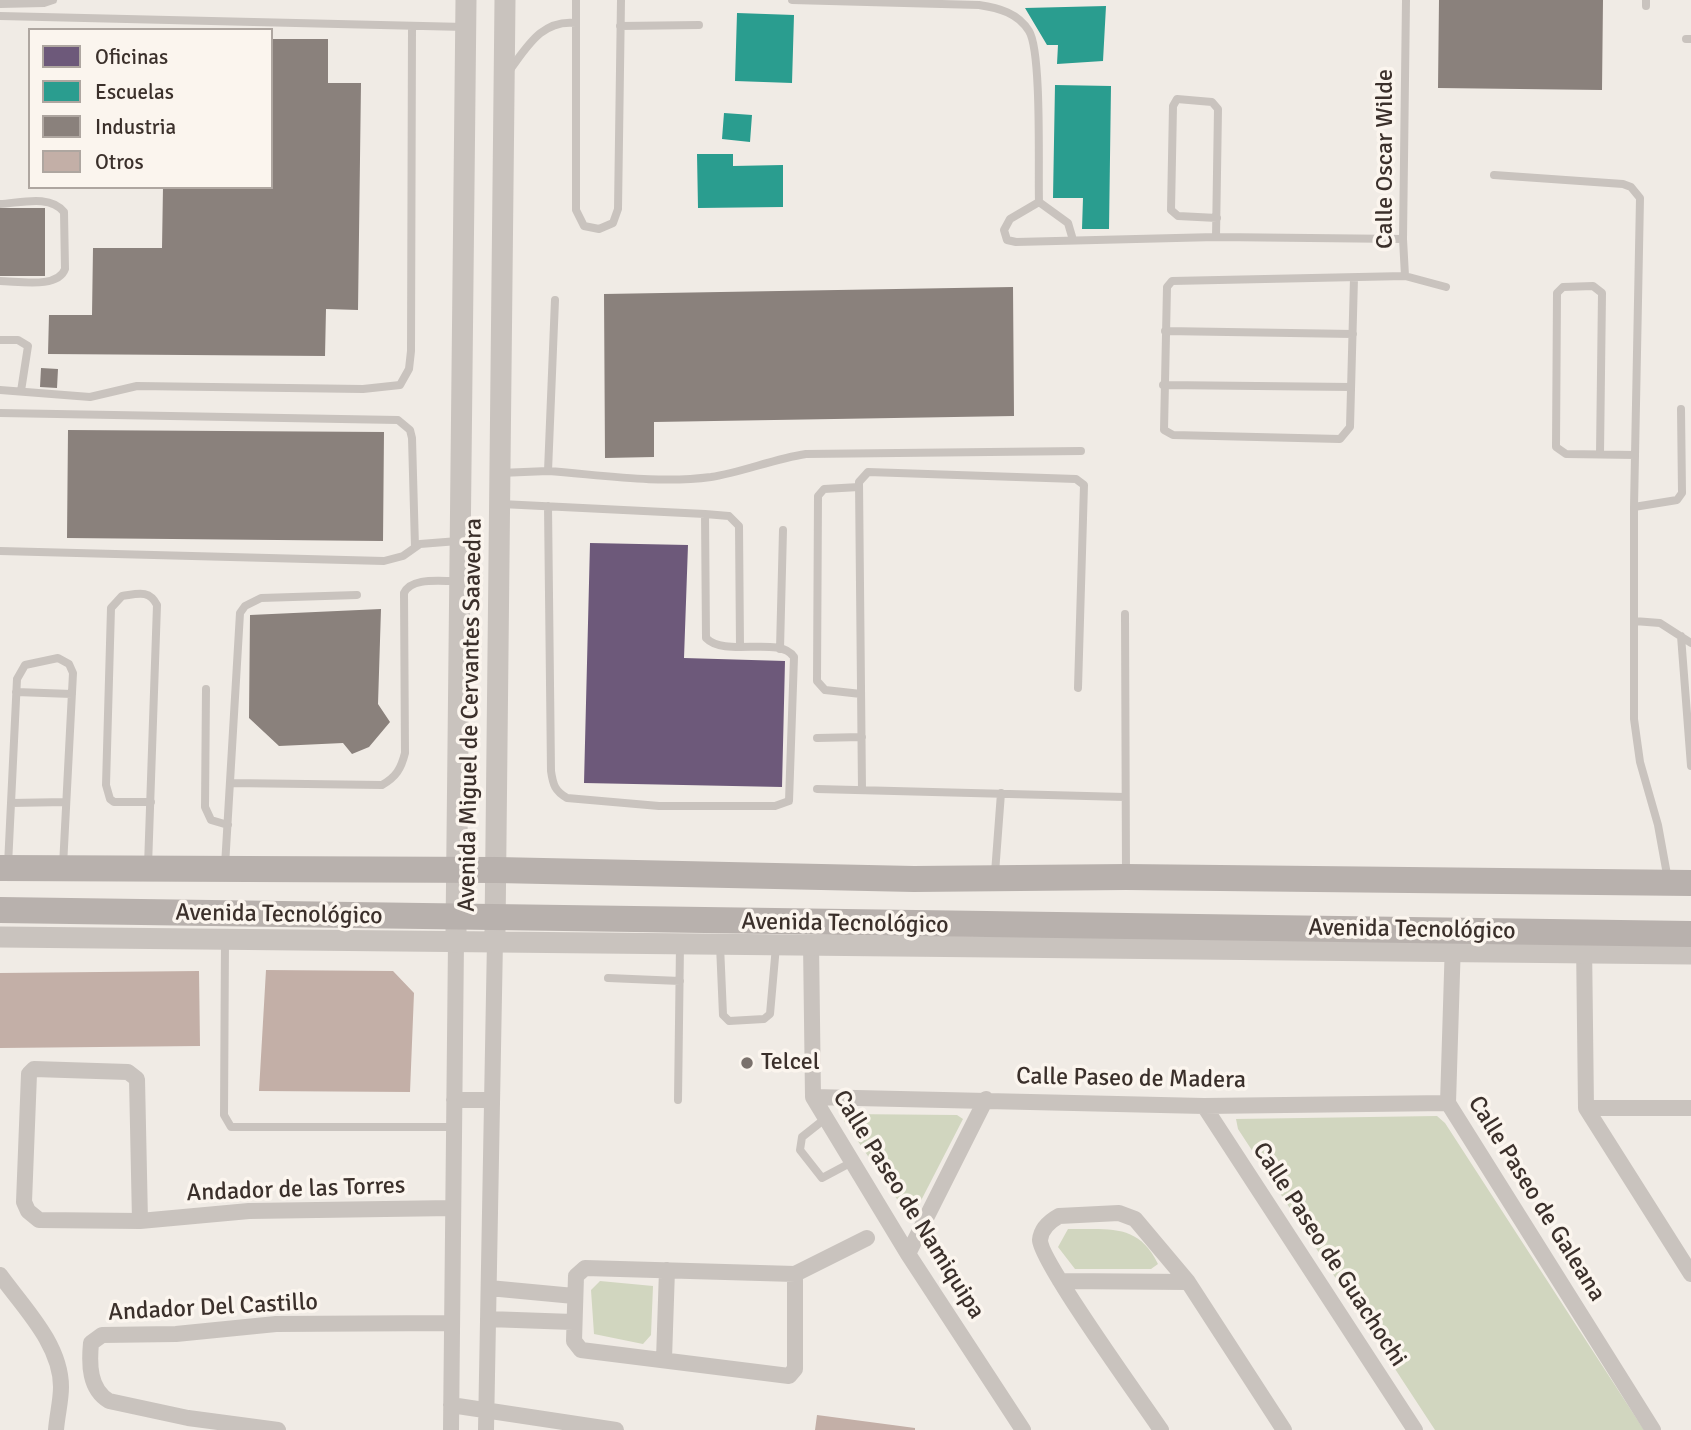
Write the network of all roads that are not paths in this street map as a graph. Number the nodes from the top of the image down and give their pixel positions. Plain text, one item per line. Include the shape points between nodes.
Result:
1 (53, 0) edge
2 (466, 0) edge
3 (505, 0) edge
4 (576, 0) edge
5 (621, 0) edge
6 (792, 0) edge
7 (1406, 0) edge
8 (0, 4) edge
9 (0, 16) edge
10 (576, 23) junction
11 (699, 25) dead end
12 (620, 26) junction
13 (412, 27) junction
14 (465, 27) junction
15 (504, 78) junction
16 (1494, 175) dead end
17 (1039, 202) junction
18 (0, 204) edge
19 (1217, 218) junction
20 (1216, 237) junction
21 (1403, 239) junction
22 (1073, 240) junction
23 (1405, 276) junction
24 (1354, 278) junction
25 (0, 281) edge
26 (502, 285) junction
27 (464, 286) junction
28 (1446, 287) dead end
29 (555, 300) dead end
30 (1166, 331) junction
31 (1353, 334) junction
32 (0, 340) edge
33 (1164, 386) junction
34 (1351, 387) junction
35 (0, 390) edge
36 (21, 391) junction
37 (1681, 409) dead end
38 (0, 413) edge
39 (1081, 451) dead end
40 (1600, 454) junction
41 (1635, 455) junction
42 (548, 471) junction
43 (500, 473) junction
44 (859, 487) junction
45 (500, 503) junction
46 (548, 506) junction
47 (1634, 507) junction
48 (705, 514) junction
49 (783, 530) dead end
50 (461, 541) junction
51 (415, 547) junction
52 (0, 551) edge
53 (461, 582) junction
54 (356, 595) dead end
55 (1125, 614) dead end
56 (1634, 621) junction
57 (1681, 636) junction
58 (1691, 643) edge
59 (740, 646) junction
60 (779, 649) junction
61 (1078, 688) dead end
62 (206, 689) dead end
63 (16, 692) junction
64 (72, 694) junction
65 (861, 694) junction
66 (862, 737) junction
67 (817, 738) dead end
68 (1691, 766) edge
69 (231, 783) junction
70 (817, 789) dead end
71 (862, 790) junction
72 (1001, 793) junction
73 (459, 796) junction
74 (498, 796) junction
75 (1125, 797) junction
76 (66, 802) junction
77 (151, 802) junction
78 (11, 803) junction
79 (228, 825) junction
80 (4, 868) edge
81 (148, 868) junction
82 (63, 869) junction
83 (225, 869) junction
84 (456, 870) junction
85 (497, 870) junction
86 (1126, 877) junction
87 (995, 879) junction
88 (1680, 883) edge
89 (0, 910) edge
90 (456, 930) junction
91 (495, 930) junction
92 (1691, 934) edge
93 (0, 936) edge
94 (225, 938) junction
95 (681, 942) junction
96 (720, 942) junction
97 (1452, 942) junction
98 (1584, 942) junction
99 (777, 943) junction
100 (811, 943) junction
101 (1691, 954) edge
102 (608, 978) dead end
103 (680, 981) junction
104 (813, 1097) junction
105 (986, 1099) junction
106 (454, 1100) junction
107 (492, 1100) junction
108 (678, 1100) dead end
109 (1448, 1103) junction
110 (1204, 1106) junction
111 (1586, 1108) junction
112 (1691, 1108) edge
113 (826, 1118) junction
114 (454, 1127) junction
115 (852, 1162) junction
116 (453, 1208) junction
117 (140, 1221) junction
118 (867, 1238) dead end
119 (908, 1254) junction
120 (667, 1270) junction
121 (795, 1274) junction
122 (1691, 1274) edge
123 (0, 1275) edge
124 (1060, 1281) junction
125 (1188, 1282) junction
126 (489, 1288) junction
127 (574, 1296) junction
128 (488, 1319) junction
129 (573, 1322) junction
130 (452, 1323) junction
131 (664, 1359) junction
132 (451, 1405) junction
133 (486, 1410) junction
134 (56, 1430) edge
135 (278, 1430) edge
136 (451, 1430) edge
137 (486, 1430) edge
138 (616, 1430) edge
139 (1023, 1430) edge
140 (1161, 1430) edge
141 (1284, 1430) edge
142 (1415, 1430) edge
143 (1653, 1430) edge

1 - 8 lane
2 - 14 street, Avenida Miguel de Cervantes Saavedra
3 - 15 street, Avenida Miguel de Cervantes Saavedra
4 - 10 lane
5 - 12 lane
6 - 17 lane via 979,5 996,7 1019,20 1035,44
7 - 21 lane, Calle Oscar Wilde
9 - 13 lane
10 - 12 lane via 576,210 584,226 599,229 613,223 618,209
10 - 15 lane via 558,22 541,31
11 - 12 lane
13 - 14 lane
13 - 36 lane via 411,351 406,379 400,385 363,389 137,386 90,397
14 - 27 street, Avenida Miguel de Cervantes Saavedra
15 - 26 street, Avenida Miguel de Cervantes Saavedra
16 - 41 lane via 1623,184 1637,192
17 - 22 lane via 1068,223
17 - 22 lane via 1010,219 1004,230 1007,240
18 - 25 lane via 51,202 61,208 65,269 54,281
19 - 19 lane via 1218,109 1212,102 1177,99 1173,106 1171,210 1178,216
19 - 20 lane
20 - 21 lane
20 - 22 lane
21 - 23 lane, Calle Oscar Wilde
23 - 24 lane
23 - 28 lane, Calle Oscar Wilde
24 - 30 lane via 1176,279 1167,288
24 - 31 lane
26 - 27 street
26 - 43 street, Avenida Miguel de Cervantes Saavedra
27 - 50 street, Avenida Miguel de Cervantes Saavedra
29 - 42 lane
30 - 31 lane
30 - 33 lane
31 - 34 lane
32 - 36 lane via 18,340 28,346
33 - 34 lane
33 - 34 lane via 1162,425 1173,435 1340,439 1350,427
35 - 36 lane
37 - 47 lane via 1680,497
38 - 51 lane via 398,421 410,430 412,438
39 - 42 lane via 806,454 731,473 674,480
40 - 40 lane via 1566,454 1554,440 1557,293 1563,287 1593,286 1602,293
40 - 41 lane
41 - 47 lane
42 - 43 lane
43 - 45 street, Avenida Miguel de Cervantes Saavedra
44 - 61 lane via 868,472 1082,482
44 - 65 lane
44 - 65 lane via 824,489 818,496 817,681 825,690
45 - 46 lane
45 - 74 street, Avenida Miguel de Cervantes Saavedra
46 - 48 lane
46 - 60 lane via 551,771 558,793 567,798 659,806 784,804 791,795 795,660 790,650
47 - 56 lane
48 - 59 lane via 729,516 739,526
48 - 59 lane via 706,638 718,645
49 - 60 lane
50 - 51 lane
50 - 53 street, Avenida Miguel de Cervantes Saavedra
51 - 52 lane via 384,561
53 - 69 lane via 415,582 404,593 405,753 393,778 382,785
53 - 73 street, Avenida Miguel de Cervantes Saavedra
54 - 69 lane via 261,598 244,606
55 - 75 lane
56 - 57 lane via 1660,624
56 - 88 lane via 1636,740 1658,825
57 - 58 lane
57 - 68 lane
59 - 60 lane
62 - 79 lane via 205,807 211,820
63 - 64 lane
63 - 64 lane via 24,666 58,658 71,667
63 - 78 lane
64 - 76 lane
65 - 66 lane
66 - 67 lane
66 - 71 lane
69 - 79 lane
70 - 71 lane
71 - 72 lane
72 - 75 lane
72 - 87 lane
73 - 74 street
73 - 84 street, Avenida Miguel de Cervantes Saavedra
74 - 85 street, Avenida Miguel de Cervantes Saavedra
75 - 86 lane
76 - 78 lane
76 - 82 lane
77 - 77 lane via 114,802 106,785 111,608 122,596 143,593 158,604
77 - 81 lane
78 - 80 lane
79 - 83 lane
80 - 82 main road, Avenida Tecnológico
81 - 82 main road, Avenida Tecnológico
81 - 83 main road, Avenida Tecnológico
83 - 84 main road, Avenida Tecnológico
84 - 85 main road, Avenida Tecnológico
84 - 90 street, Avenida Miguel de Cervantes Saavedra
85 - 87 main road, Avenida Tecnológico
85 - 91 street, Avenida Miguel de Cervantes Saavedra
86 - 87 main road, Avenida Tecnológico
86 - 88 main road, Avenida Tecnológico
89 - 90 main road, Avenida Tecnológico
90 - 91 main road, Avenida Tecnológico
90 - 94 street
90 - 106 street, Avenida Miguel de Cervantes Saavedra
91 - 95 street
91 - 97 main road, Avenida Tecnológico
91 - 107 street, Avenida Miguel de Cervantes Saavedra
92 - 98 main road, Avenida Tecnológico
93 - 94 street
94 - 114 lane via 225,1115 231,1127
95 - 96 street
95 - 103 lane
96 - 99 street
96 - 99 lane via 723,1015 729,1021 764,1019 770,1014
97 - 98 main road, Avenida Tecnológico
97 - 100 street
97 - 109 street, Calle Paseo de Galeana
98 - 101 street
98 - 111 street
99 - 100 street
100 - 104 street, Calle Paseo de Namiquipa
102 - 103 lane
103 - 108 lane
104 - 105 street, Calle Paseo de Madera
104 - 113 street, Calle Paseo de Namiquipa
105 - 110 street, Calle Paseo de Madera
105 - 119 street
106 - 107 street
106 - 114 street, Avenida Miguel de Cervantes Saavedra
107 - 126 street, Avenida Miguel de Cervantes Saavedra
109 - 110 street, Calle Paseo de Madera
109 - 143 street, Calle Paseo de Galeana
110 - 142 street, Calle Paseo de Guachochi
111 - 112 street
111 - 122 street
113 - 115 street, Calle Paseo de Namiquipa
113 - 115 lane via 802,1137 800,1150 822,1178
114 - 116 street, Avenida Miguel de Cervantes Saavedra
115 - 119 street, Calle Paseo de Namiquipa
116 - 117 street, Andador de las Torres via 249,1211
116 - 130 street, Avenida Miguel de Cervantes Saavedra
117 - 117 street, Andador de las Torres via 47,1222 28,1211 24,1202 29,1074 34,1069 128,1072 137,1079
118 - 121 street
119 - 139 street, Calle Paseo de Namiquipa
120 - 121 street
120 - 127 street via 585,1268 578,1272
120 - 131 street
121 - 131 street via 795,1369 789,1376
123 - 134 street via 50,1344 58,1364 61,1386
124 - 125 street
124 - 125 street via 1041,1247 1047,1225 1059,1216 1119,1213 1141,1225
124 - 140 street
125 - 141 street
126 - 127 street
126 - 128 street, Avenida Miguel de Cervantes Saavedra
127 - 129 street
128 - 129 street
128 - 133 street, Avenida Miguel de Cervantes Saavedra
129 - 131 street via 574,1341 582,1350
130 - 132 street, Avenida Miguel de Cervantes Saavedra
130 - 135 street, Andador Del Castillo via 276,1324 176,1334 102,1335 91,1343 93,1385 109,1401
132 - 133 street
132 - 136 street, Avenida Miguel de Cervantes Saavedra
133 - 137 street, Avenida Miguel de Cervantes Saavedra
133 - 138 street

